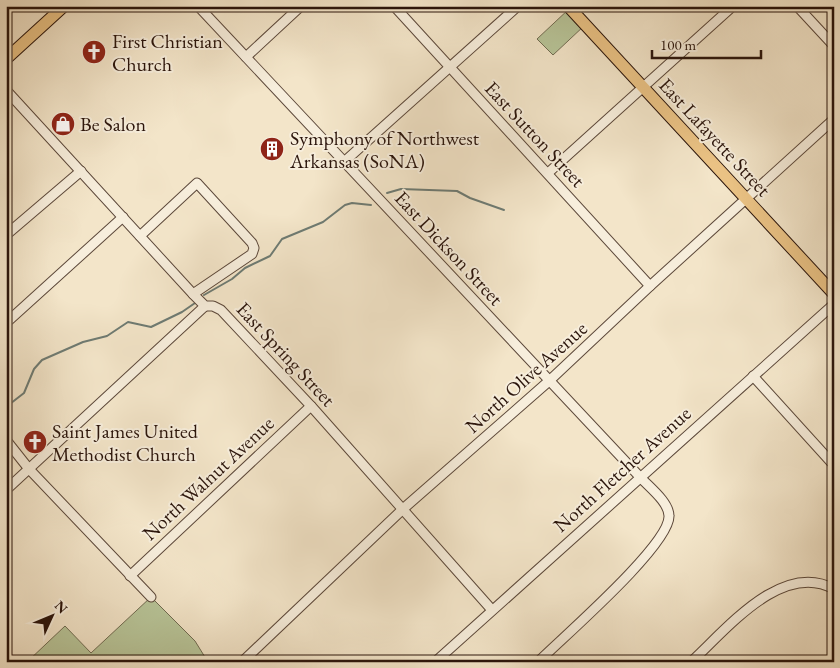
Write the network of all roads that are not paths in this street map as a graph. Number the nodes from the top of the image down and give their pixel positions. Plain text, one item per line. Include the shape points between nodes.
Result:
1 (64, 6) edge
2 (198, 6) edge
3 (301, 6) edge
4 (394, 6) edge
5 (518, 6) edge
6 (568, 6) edge
7 (733, 6) edge
8 (797, 6) edge
9 (834, 46) edge
10 (246, 57) junction
11 (6, 59) edge
12 (449, 67) junction
13 (643, 87) junction
14 (6, 90) edge
15 (834, 119) edge
16 (345, 162) junction
17 (80, 171) junction
18 (548, 174) junction
19 (746, 199) junction
20 (122, 217) junction
21 (6, 236) edge
22 (140, 236) junction
23 (650, 286) junction
24 (193, 294) junction
25 (834, 294) edge
26 (834, 304) edge
27 (205, 306) junction
28 (6, 323) edge
29 (754, 376) junction
30 (549, 381) junction
31 (311, 406) junction
32 (6, 440) edge
33 (831, 462) dead end
34 (29, 469) junction
35 (640, 477) junction
36 (6, 490) edge
37 (403, 510) junction
38 (130, 576) junction
39 (834, 589) edge
40 (151, 597) dead end
41 (492, 610) junction
42 (242, 662) edge
43 (435, 662) edge
44 (538, 662) edge
45 (690, 662) edge
46 (770, 662) edge
47 (797, 662) edge

1 - 11 main road
2 - 10 street, East Dickson Street
3 - 10 street
4 - 12 street, East Sutton Street
5 - 12 street
6 - 13 main road, East Lafayette Street
7 - 13 street
8 - 9 street
10 - 16 street, East Dickson Street
12 - 16 street
12 - 18 street, East Sutton Street
13 - 18 street
13 - 19 main road, East Lafayette Street
14 - 17 street, East Spring Street
15 - 19 street, North Olive Avenue
16 - 30 street, East Dickson Street
17 - 20 street, East Spring Street
17 - 21 street
18 - 23 street, East Sutton Street
19 - 23 street, North Olive Avenue
19 - 25 main road, East Lafayette Street
20 - 22 street, East Spring Street
20 - 28 street
22 - 24 street, East Spring Street
22 - 24 street via 197,183 252,243 252,254
23 - 30 street, North Olive Avenue
24 - 27 street, East Spring Street
26 - 29 street, North Fletcher Avenue
27 - 31 street, East Spring Street via 222,310
27 - 34 street
29 - 33 street
29 - 35 street, North Fletcher Avenue
30 - 35 street, East Dickson Street
30 - 37 street, North Olive Avenue
31 - 37 street, East Spring Street
31 - 38 street, North Walnut Avenue
32 - 34 street
34 - 36 street
34 - 38 street
35 - 41 street, North Fletcher Avenue
35 - 44 street, East Dickson Street via 667,508 669,517 664,532 633,570
37 - 41 street, East Spring Street
37 - 42 street, North Olive Avenue
38 - 40 street
39 - 45 street via 822,583 790,583 759,601
41 - 43 street, North Fletcher Avenue
46 - 47 street

